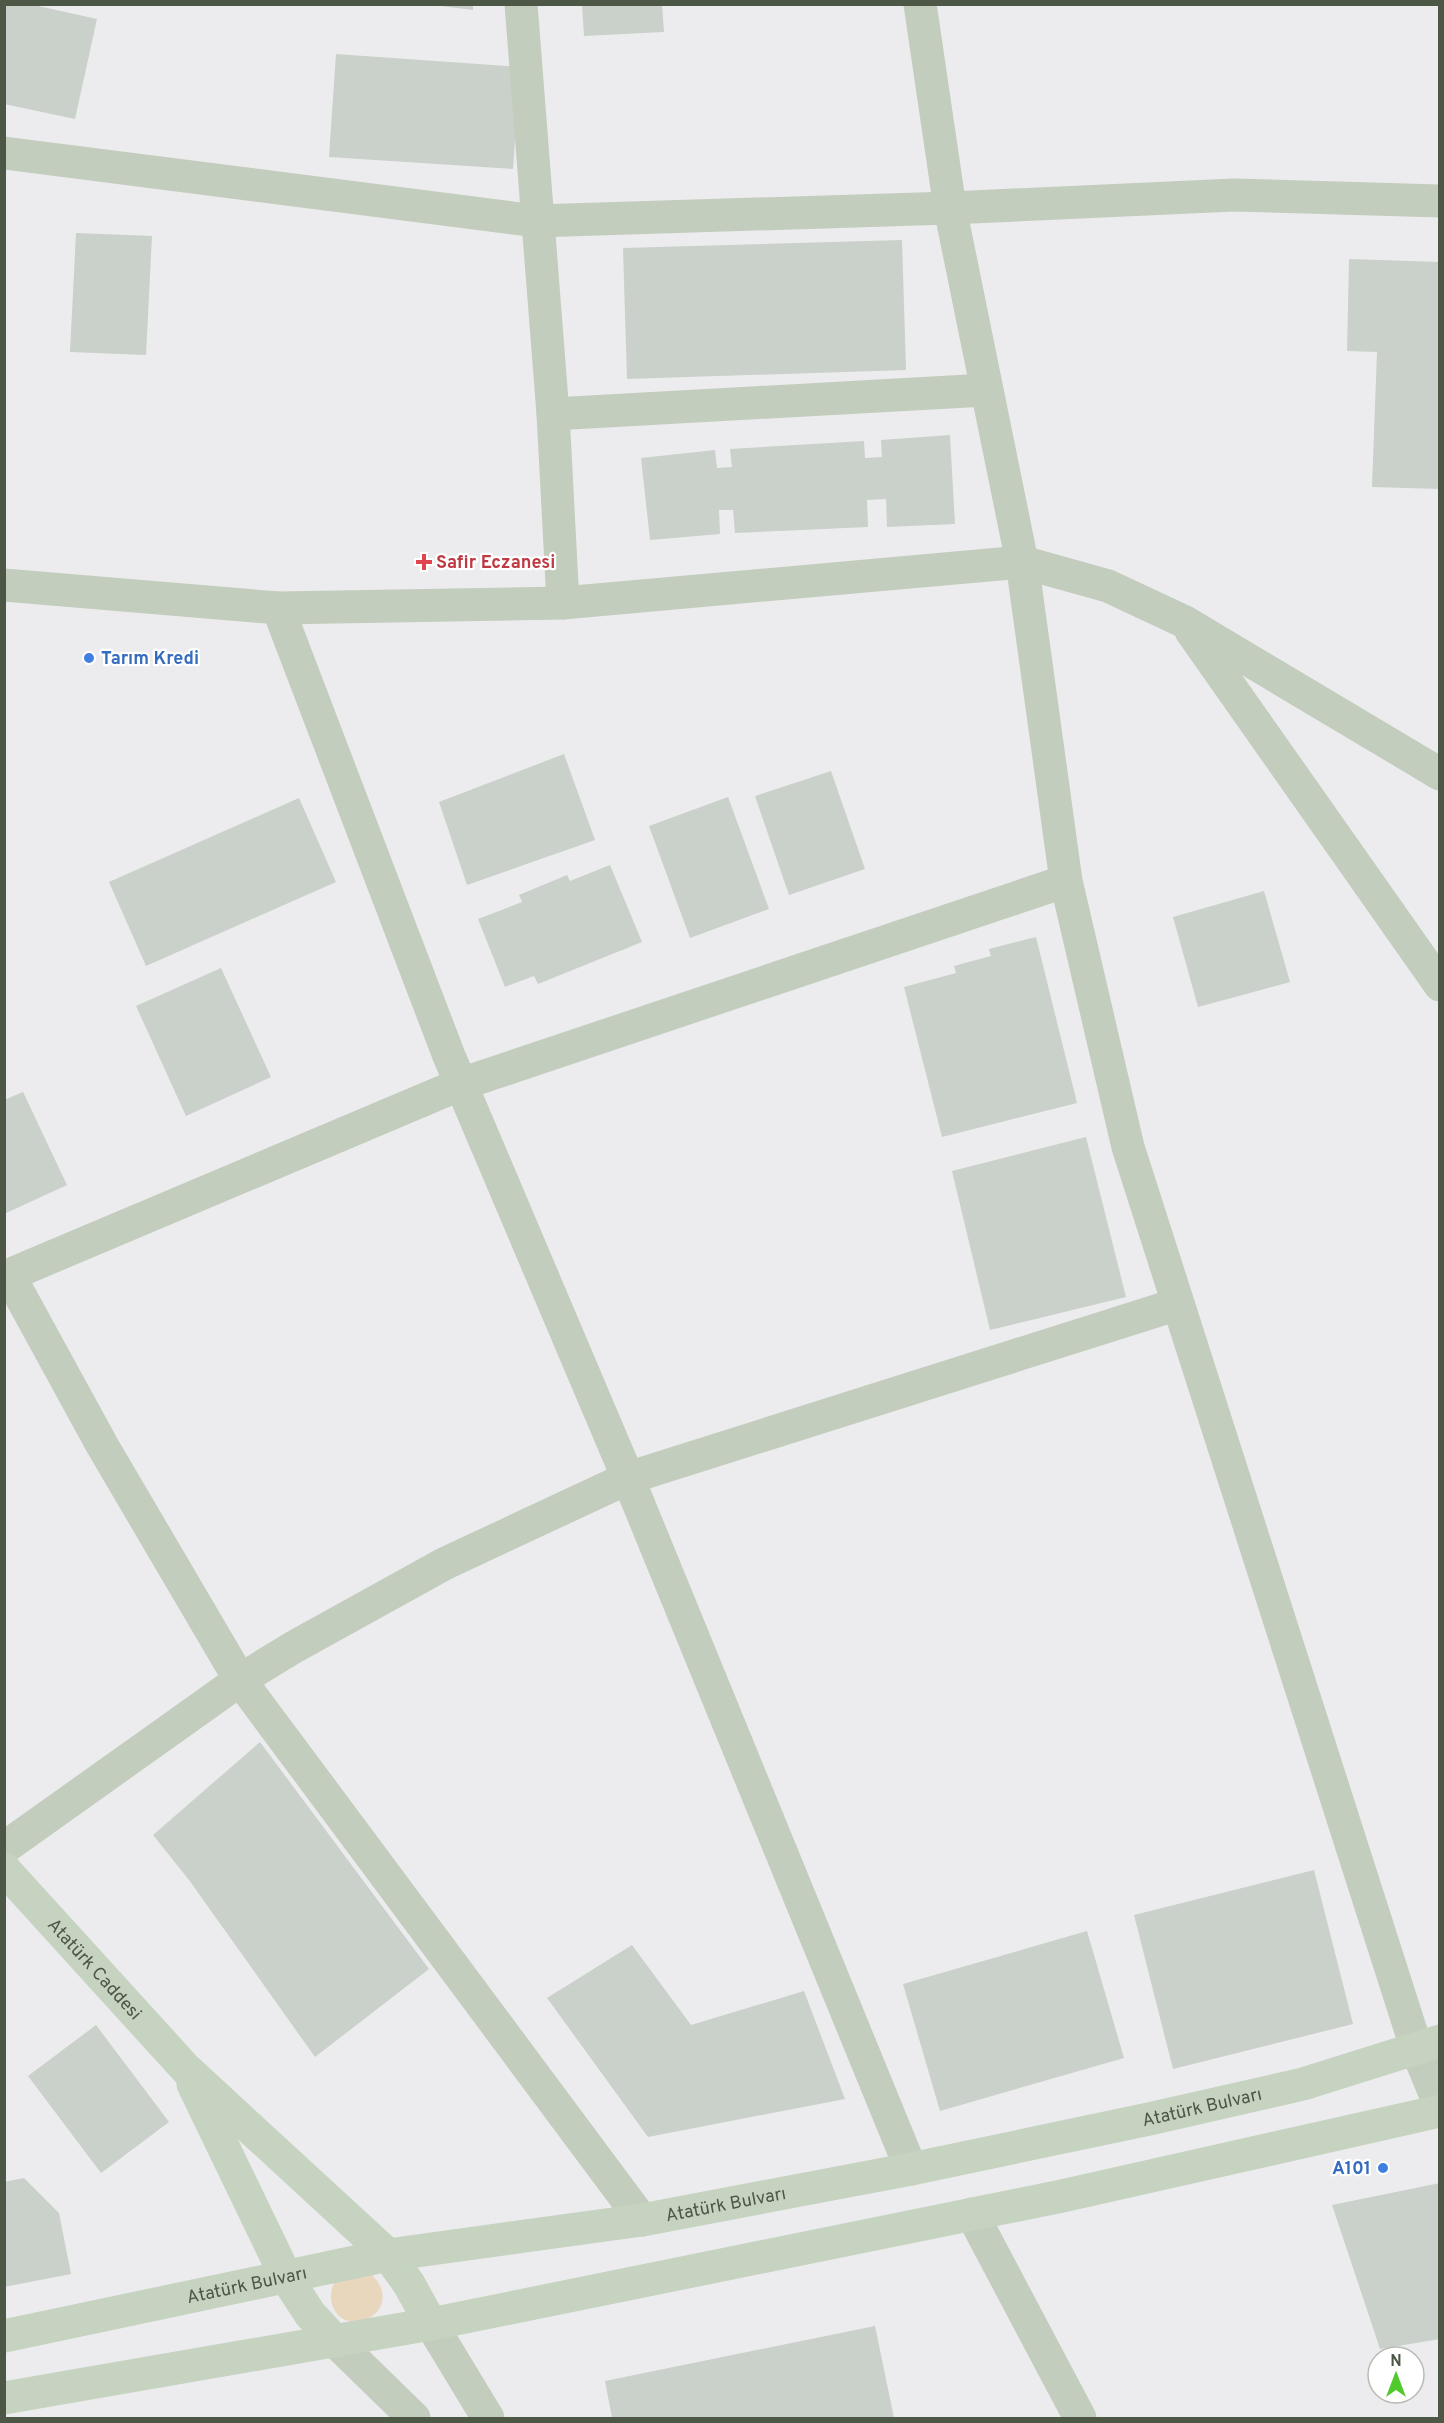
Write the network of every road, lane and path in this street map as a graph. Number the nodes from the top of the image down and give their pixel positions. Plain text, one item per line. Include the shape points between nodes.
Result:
1 (521, 4) edge
2 (920, 4) edge
3 (4, 153) edge
4 (1440, 201) edge
5 (950, 208) junction
6 (536, 221) junction
7 (986, 390) junction
8 (553, 414) junction
9 (1022, 562) junction
10 (4, 585) edge
11 (563, 603) junction
12 (278, 608) junction
13 (1185, 622) junction
14 (1440, 774) edge
15 (1066, 881) junction
16 (1440, 985) edge
17 (461, 1084) junction
18 (7, 1276) edge
19 (1178, 1304) junction
20 (628, 1478) junction
21 (240, 1680) junction
22 (4, 1848) edge
23 (4, 1869) edge
24 (1428, 2046) edge
25 (186, 2069) junction
26 (1440, 2106) edge
27 (1440, 2111) edge
28 (911, 2169) junction
29 (972, 2214) junction
30 (642, 2220) junction
31 (388, 2255) junction
32 (286, 2277) junction
33 (431, 2324) junction
34 (4, 2337) edge
35 (335, 2341) junction
36 (4, 2398) edge
37 (414, 2418) edge
38 (488, 2418) edge
39 (1080, 2418) edge

1 - 6 street
2 - 5 street
3 - 6 street
4 - 5 street via 1234,195
5 - 6 street
5 - 7 street
6 - 8 street
7 - 8 street
7 - 9 street
8 - 11 street
9 - 11 street
9 - 13 street via 1108,586
9 - 15 street
10 - 12 street
11 - 12 street
12 - 17 street
13 - 14 street
13 - 16 street
15 - 17 street
15 - 19 street via 1128,1146
17 - 18 street
17 - 20 street
18 - 21 street
19 - 20 street
19 - 24 street
20 - 21 street via 444,1564
20 - 28 street
21 - 22 street
21 - 30 street
23 - 25 main road, Atatürk Caddesi
24 - 26 street
24 - 28 main road, Atatürk Bulvarı via 1303,2084
25 - 31 main road
25 - 32 main road
27 - 29 main road
28 - 30 main road, Atatürk Bulvarı
29 - 33 main road
29 - 39 street
30 - 31 main road, Atatürk Bulvarı
31 - 32 main road, Atatürk Bulvarı
31 - 33 main road via 410,2284
32 - 34 main road, Atatürk Bulvarı
32 - 35 main road via 310,2314
33 - 35 main road
33 - 38 street
35 - 36 main road
35 - 37 street

